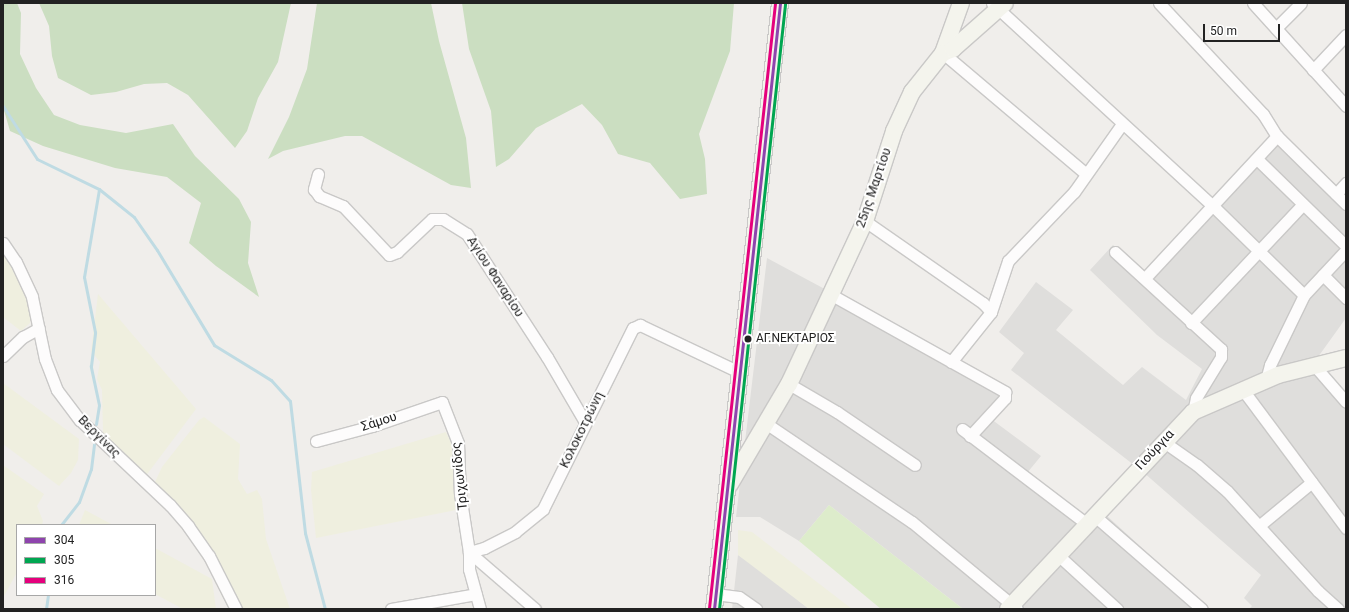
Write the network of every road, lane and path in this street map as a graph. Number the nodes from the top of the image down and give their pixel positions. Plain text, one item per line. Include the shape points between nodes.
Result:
1 (780, 3) edge
2 (961, 3) edge
3 (1159, 3) edge
4 (1253, 3) edge
5 (1301, 3) edge
6 (998, 5) edge
7 (1276, 28) junction
8 (1346, 35) edge
9 (943, 53) junction
10 (1313, 70) junction
11 (1346, 106) edge
12 (1122, 124) junction
13 (1277, 136) junction
14 (1258, 159) junction
15 (318, 174) dead end
16 (1086, 174) junction
17 (1346, 183) edge
18 (1336, 194) junction
19 (1303, 204) junction
20 (1346, 204) edge
21 (1213, 206) junction
22 (865, 221) junction
23 (3, 243) edge
24 (1346, 246) edge
25 (1346, 250) edge
26 (1258, 251) junction
27 (1115, 252) dead end
28 (1323, 275) junction
29 (1145, 278) junction
30 (830, 294) junction
31 (1304, 296) junction
32 (1346, 298) edge
33 (991, 312) junction
34 (1191, 323) junction
35 (39, 328) junction
36 (3, 356) edge
37 (1346, 358) edge
38 (951, 362) junction
39 (1313, 364) junction
40 (739, 372) junction
41 (1266, 380) junction
42 (789, 384) junction
43 (1243, 390) junction
44 (442, 402) joint
45 (1346, 402) edge
46 (1193, 412) junction
47 (585, 422) junction
48 (767, 424) junction
49 (316, 441) dead end
50 (1164, 442) junction
51 (755, 443) junction
52 (731, 448) junction
53 (914, 466) dead end
54 (1312, 482) junction
55 (727, 488) junction
56 (1092, 521) junction
57 (1260, 525) junction
58 (1346, 528) edge
59 (469, 552) junction
60 (1059, 556) junction
61 (476, 594) junction
62 (715, 602) edge
63 (1013, 607) edge
64 (236, 609) edge
65 (391, 609) edge
66 (480, 609) edge
67 (535, 609) edge
68 (756, 609) edge
69 (1117, 609) edge
70 (1202, 609) edge
71 (1338, 609) edge

1 - 40 street
2 - 9 street
3 - 13 street via 1264,114
4 - 7 street
5 - 7 street
6 - 9 street, 25ης Μαρτίου via 953,49
6 - 12 street
7 - 10 street
8 - 10 street
9 - 16 street
9 - 22 street, 25ης Μαρτίου via 920,80 903,110
10 - 11 street
12 - 16 street
12 - 21 street
13 - 14 street
13 - 18 street
14 - 19 street
14 - 21 street
15 - 47 street, Αγίου Φαναρίου via 314,189 319,196 343,206 389,255 397,252 432,219 443,219 467,234 547,357
16 - 33 street via 1074,192 1008,261
17 - 18 street
18 - 20 street
19 - 24 street
19 - 26 street
21 - 26 street
21 - 29 street
22 - 30 street, 25ης Μαρτίου
22 - 33 street via 983,303
23 - 35 street, Βεργίνας via 16,262 32,297
25 - 28 street
26 - 31 street
26 - 34 street
27 - 29 street
28 - 31 street
28 - 32 street
29 - 34 street
30 - 38 street
30 - 42 street, 25ης Μαρτίου
31 - 41 street via 1270,365
33 - 38 street
34 - 46 street via 1222,352 1196,398
35 - 36 street via 23,337
35 - 64 street, Βεργίνας via 49,375 57,390 80,420 170,505 188,526 209,556
37 - 39 street, Γιούργια
38 - 56 street via 1005,392 1002,402 966,432
39 - 41 street, Γιούργια
39 - 45 street
40 - 47 street, Κολοκοτρώνη via 636,325
40 - 52 street
41 - 43 street, Γιούργια
42 - 48 street, 25ης Μαρτίου
42 - 53 street via 837,412
43 - 46 street, Γιούργια
43 - 54 street
44 - 49 street, Σάμου via 372,426
44 - 59 street, Τριχωνίδος via 458,443 460,494
46 - 50 street, Γιούργια
47 - 59 street, Κολοκοτρώνη via 543,509 515,532 484,548
48 - 51 street, 25ης Μαρτίου
48 - 63 street via 912,522
50 - 56 street, Γιούργια
50 - 57 street via 1197,465
51 - 52 street via 748,448
51 - 55 street, 25ης Μαρτίου
52 - 55 street
54 - 57 street
54 - 58 street
55 - 62 street
56 - 60 street, Γιούργια
56 - 70 street
57 - 71 street via 1318,591
59 - 61 street via 469,569
59 - 67 street
60 - 63 street, Γιούργια
60 - 69 street
61 - 65 street
61 - 66 street
62 - 68 street via 738,597

